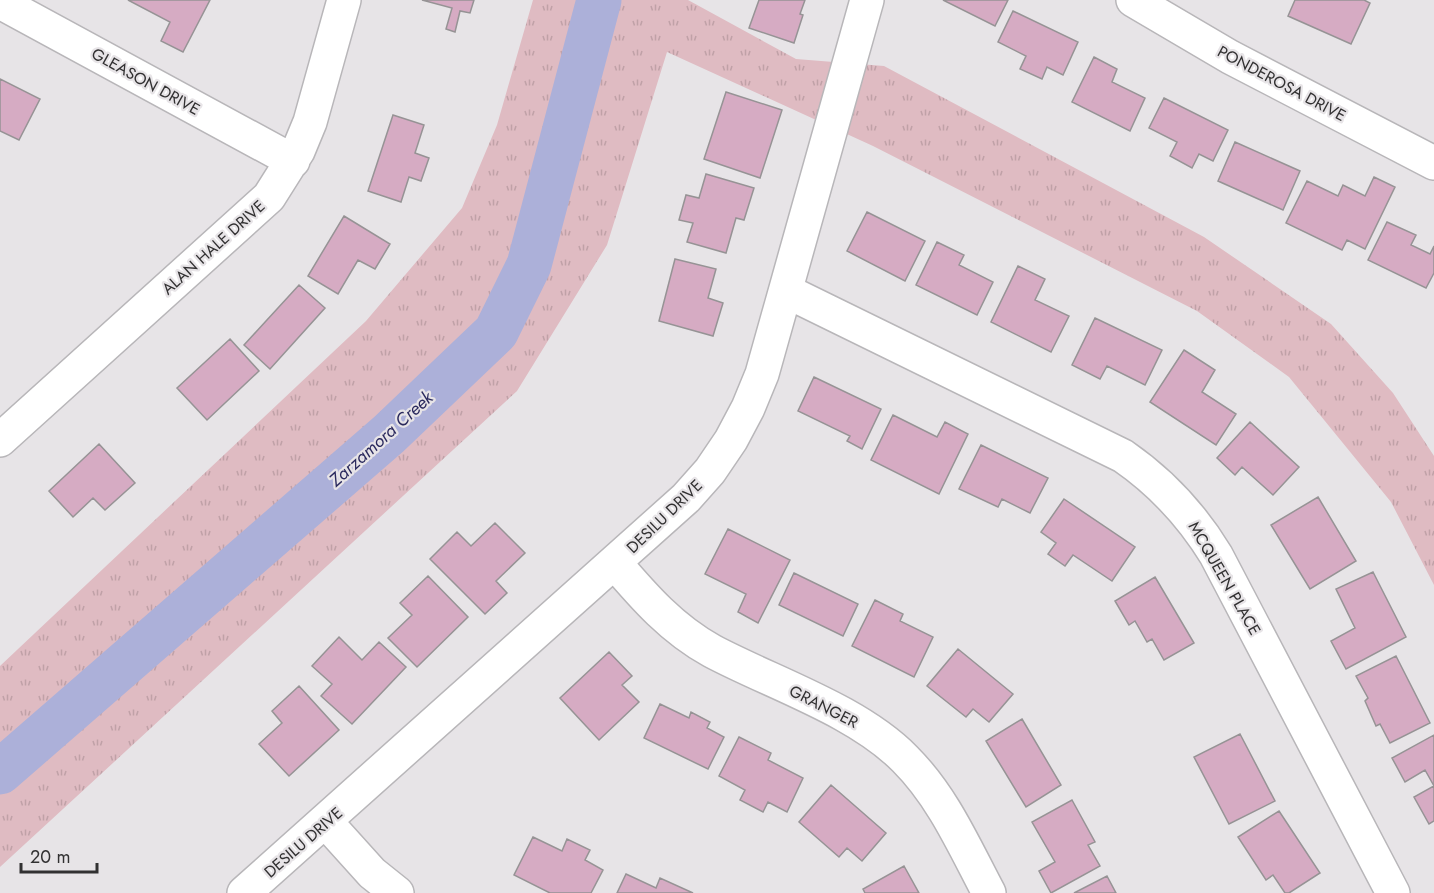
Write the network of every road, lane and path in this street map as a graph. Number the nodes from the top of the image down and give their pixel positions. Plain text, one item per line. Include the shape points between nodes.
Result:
1 (344, 0) edge
2 (867, 0) edge
3 (1133, 0) edge
4 (0, 2) edge
5 (292, 161) junction
6 (1434, 163) edge
7 (786, 291) junction
8 (0, 439) edge
9 (615, 563) junction
10 (326, 822) junction
11 (244, 893) edge
12 (398, 893) edge
13 (989, 893) edge
14 (1393, 893) edge

1 - 5 street, ALAN HALE DRIVE via 310,122
2 - 7 street, DESILU DRIVE
3 - 6 street, PONDEROSA DRIVE via 1230,57
4 - 5 street, GLEASON DRIVE
5 - 8 street, ALAN HALE DRIVE via 269,197 239,226
7 - 9 street, DESILU DRIVE via 762,374 731,440 686,498
7 - 14 street, MCQUEEN PLACE via 1123,456 1166,490 1216,555
9 - 10 street, DESILU DRIVE
9 - 13 street, GRANGER via 660,614 684,634 863,726 898,752 938,798
10 - 11 street, DESILU DRIVE
10 - 12 street via 372,873

